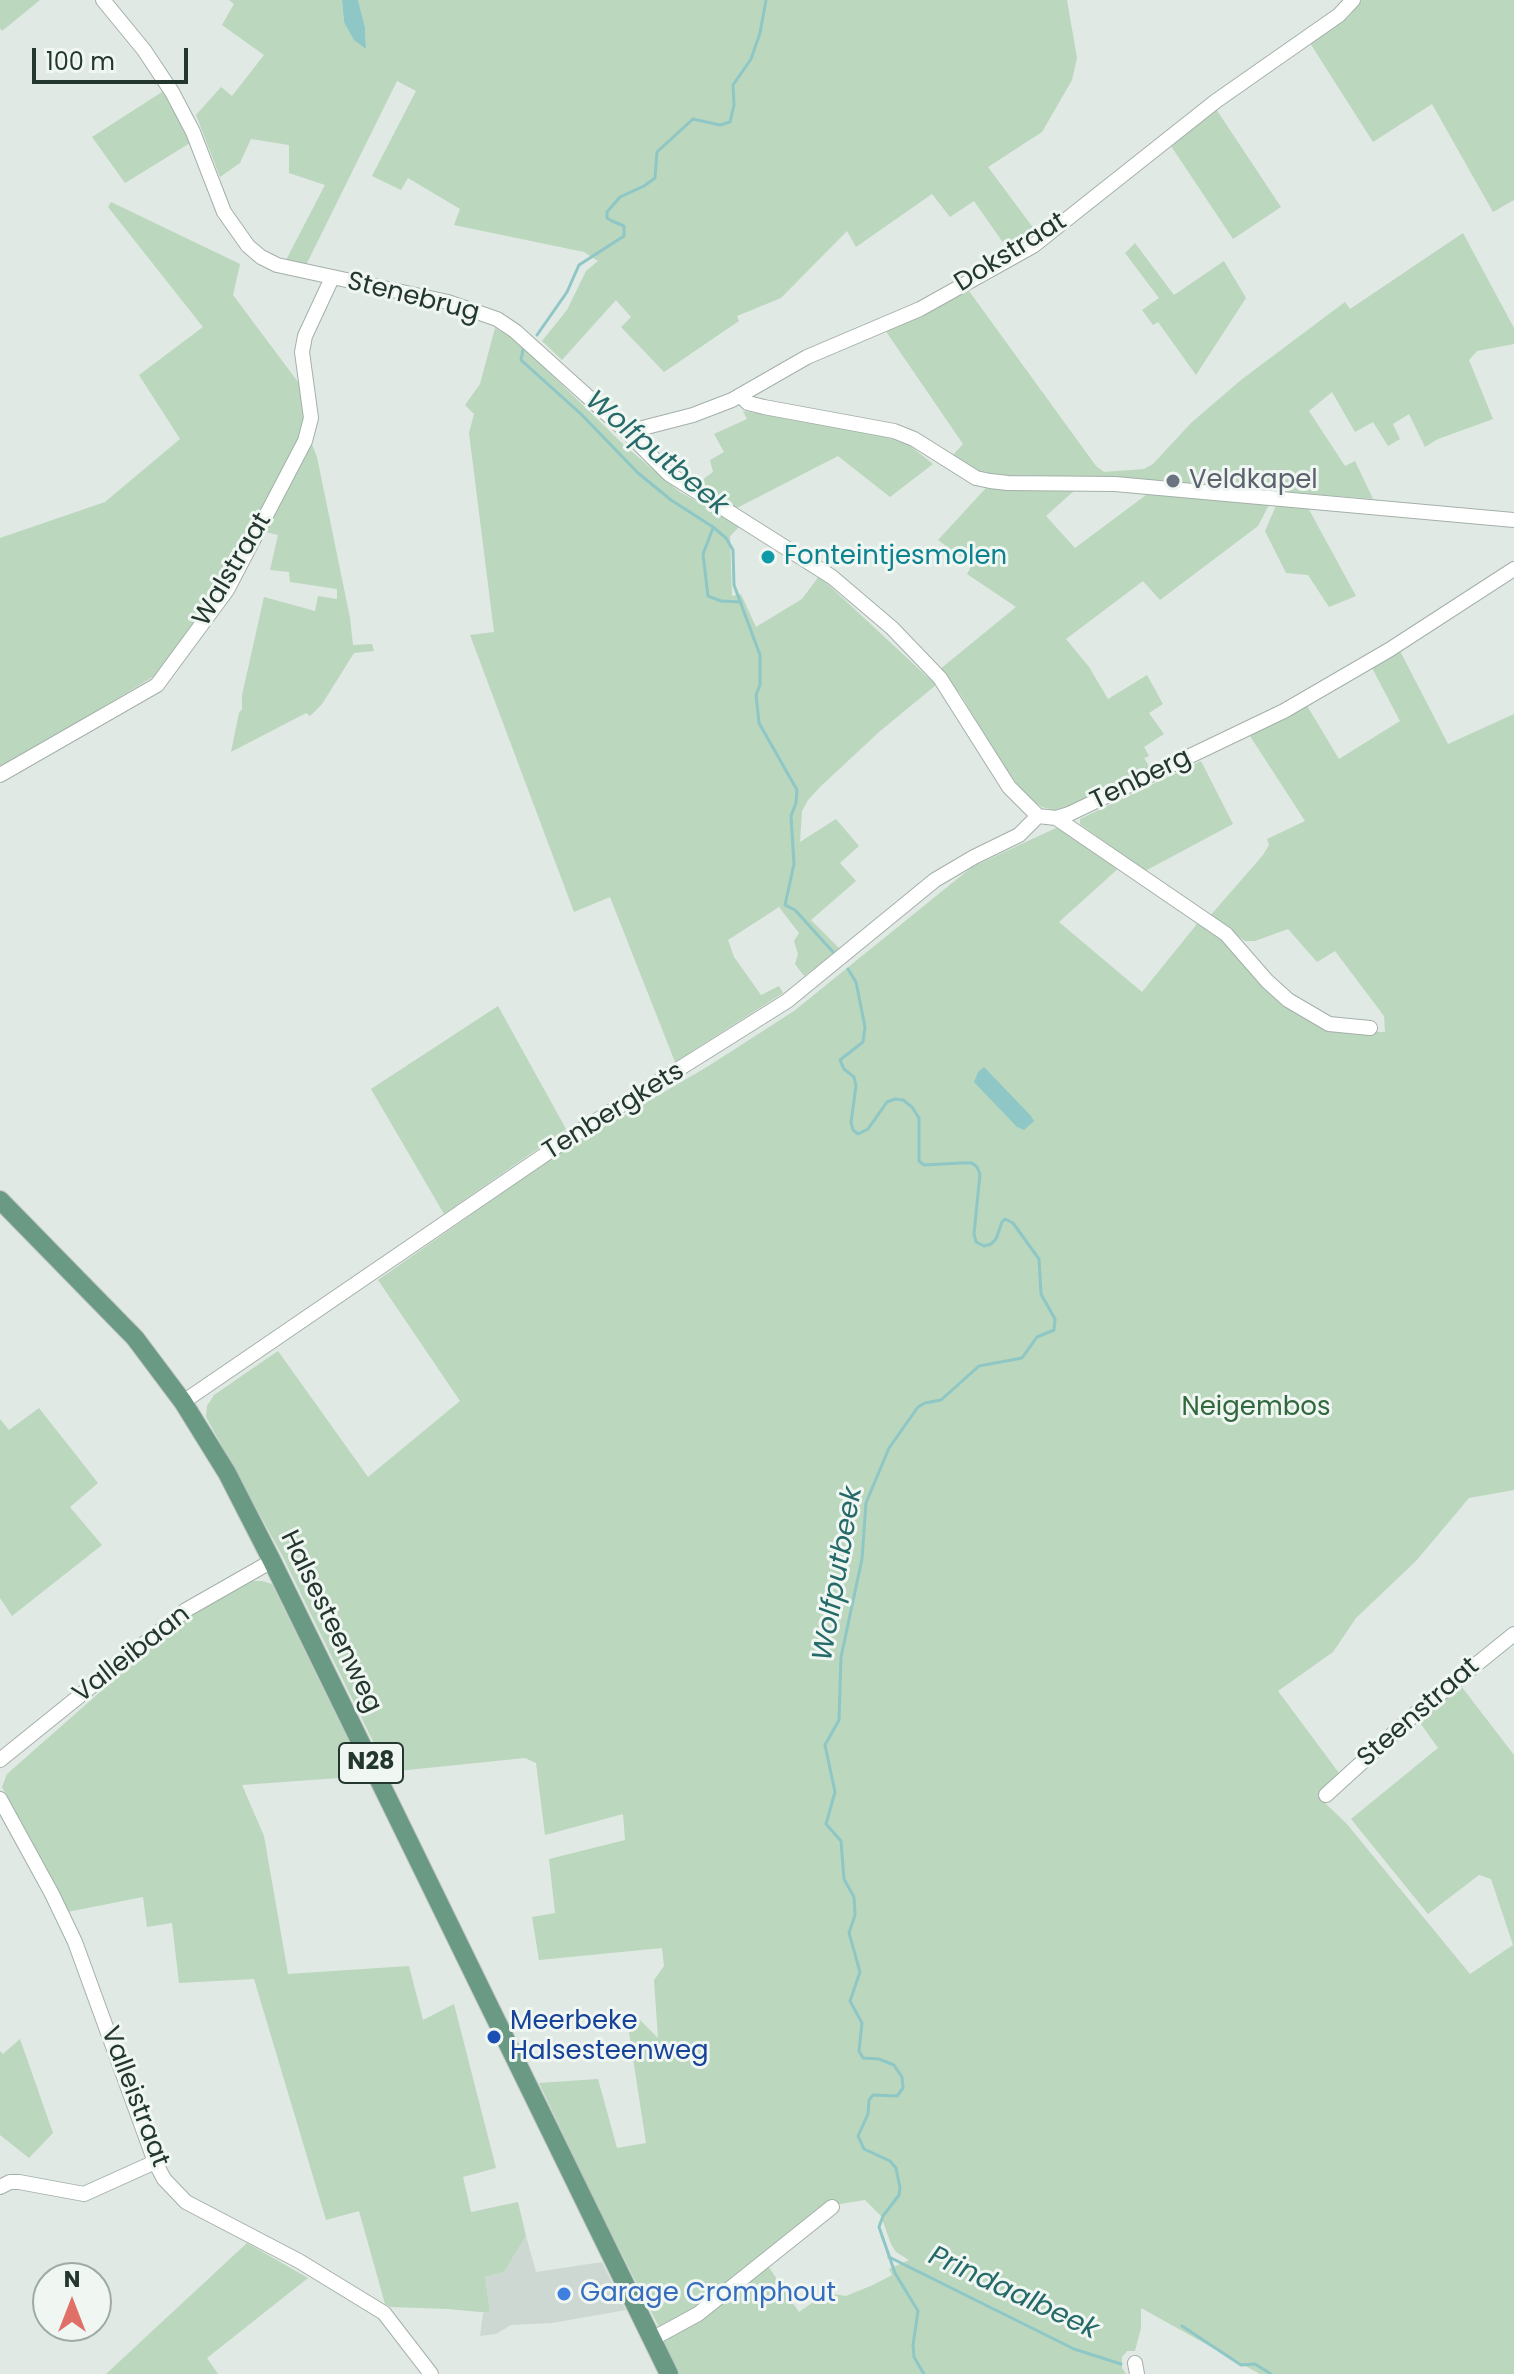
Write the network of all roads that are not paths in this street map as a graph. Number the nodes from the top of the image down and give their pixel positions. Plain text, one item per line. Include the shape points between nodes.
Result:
1 (103, 0) edge
2 (1353, 0) edge
3 (332, 278) junction
4 (741, 396) junction
5 (627, 432) junction
6 (1514, 520) edge
7 (1514, 569) edge
8 (0, 775) edge
9 (1038, 816) junction
10 (1056, 818) junction
11 (1370, 1028) dead end
12 (0, 1200) edge
13 (183, 1402) junction
14 (272, 1561) junction
15 (1514, 1634) edge
16 (0, 1760) edge
17 (1326, 1795) dead end
18 (0, 1799) edge
19 (155, 2162) junction
20 (0, 2187) edge
21 (832, 2207) dead end
22 (652, 2339) junction
23 (431, 2374) edge
24 (669, 2374) edge

1 - 3 street, Stenebrug via 172,92 224,212 242,239 277,265
2 - 4 street, Dokstraat via 1033,246 920,309 807,357
3 - 5 street, Stenebrug via 448,302 497,319
3 - 8 street, Walstraat via 302,352 311,418 305,441 227,590 157,685
4 - 5 street, Dokstraat
4 - 6 street via 764,407 894,431 990,481 1115,484
5 - 9 street, Stenebrug via 669,474 832,577 892,628 940,678 1009,787
7 - 10 street, Tenberg via 1284,711
9 - 10 street, Tenberg
9 - 13 street, Tenbergkets via 1019,835 935,880 787,1001 572,1136
10 - 11 street via 1226,934 1288,1000 1329,1024
12 - 13 main road, Halsesteenweg / N28 via 135,1338
13 - 14 main road, Halsesteenweg / N28
14 - 16 street, Valleibaan via 186,1610
14 - 22 main road, Halsesteenweg / N28
15 - 17 street, Steenstraat
18 - 19 street, Valleistraat via 75,1942
19 - 20 street via 84,2194 19,2182
19 - 23 street, Valleistraat via 186,2202 384,2313
21 - 22 street via 698,2314
22 - 24 main road, Halsesteenweg / N28

